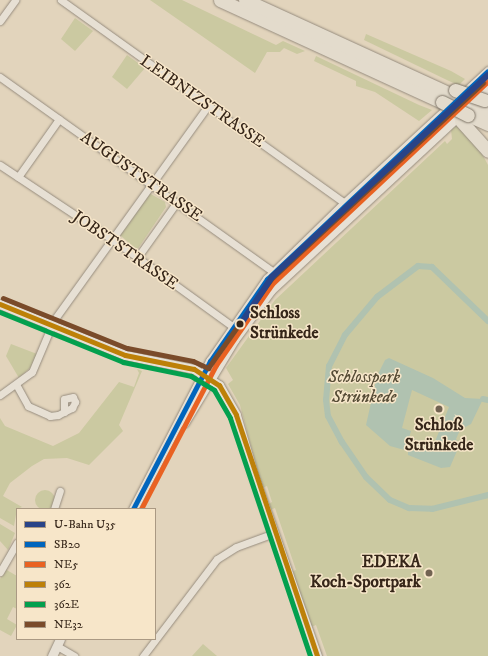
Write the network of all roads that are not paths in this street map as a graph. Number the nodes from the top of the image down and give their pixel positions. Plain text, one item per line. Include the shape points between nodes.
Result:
1 (15, 0) edge
2 (61, 0) edge
3 (220, 0) edge
4 (245, 0) edge
5 (0, 21) edge
6 (488, 71) edge
7 (0, 78) edge
8 (446, 98) junction
9 (208, 106) junction
10 (479, 106) edge
11 (58, 119) junction
12 (488, 124) edge
13 (418, 135) junction
14 (422, 149) junction
15 (488, 151) edge
16 (0, 164) edge
17 (18, 177) junction
18 (151, 183) junction
19 (177, 202) junction
20 (345, 203) junction
21 (349, 216) junction
22 (111, 240) junction
23 (137, 258) junction
24 (274, 272) junction
25 (282, 278) junction
26 (0, 304) edge
27 (51, 326) junction
28 (232, 326) junction
29 (206, 375) junction
30 (17, 386) junction
31 (1, 391) edge
32 (64, 412) dead end
33 (60, 491) dead end
34 (54, 508) edge
35 (134, 508) edge
36 (274, 533) junction
37 (16, 544) edge
38 (0, 572) edge
39 (156, 639) edge
40 (155, 640) edge
41 (58, 643) edge
42 (52, 656) edge
43 (74, 656) edge
44 (143, 656) edge
45 (317, 656) edge

1 - 5 street
2 - 9 street, LEIBNIZSTRASSE
3 - 8 highway via 373,69
4 - 8 highway via 386,64
6 - 13 street
7 - 11 street, AUGUSTSTRASSE
8 - 10 highway
8 - 10 highway
9 - 18 street
9 - 20 street, LEIBNIZSTRASSE
10 - 12 highway
10 - 14 street
10 - 15 highway
11 - 17 street
11 - 18 street, AUGUSTSTRASSE
13 - 14 street
13 - 20 street
14 - 21 street
16 - 17 street, JOBSTSTRASSE
17 - 22 street, JOBSTSTRASSE
18 - 19 street, AUGUSTSTRASSE
18 - 22 street
19 - 23 street
19 - 24 street, AUGUSTSTRASSE
20 - 21 street
20 - 24 street
21 - 25 street
22 - 23 street, JOBSTSTRASSE
22 - 27 street
23 - 28 street, JOBSTSTRASSE
24 - 25 street, AUGUSTSTRASSE
24 - 28 street
25 - 29 street
26 - 27 street
27 - 29 street via 125,355
27 - 30 street via 32,372
28 - 29 street
29 - 35 street
29 - 36 street via 225,392 236,415
30 - 31 street
30 - 32 street via 28,406 50,416
33 - 34 street
36 - 39 street via 236,547 218,559
36 - 45 street
37 - 38 street
40 - 44 street
41 - 42 street
41 - 43 street

